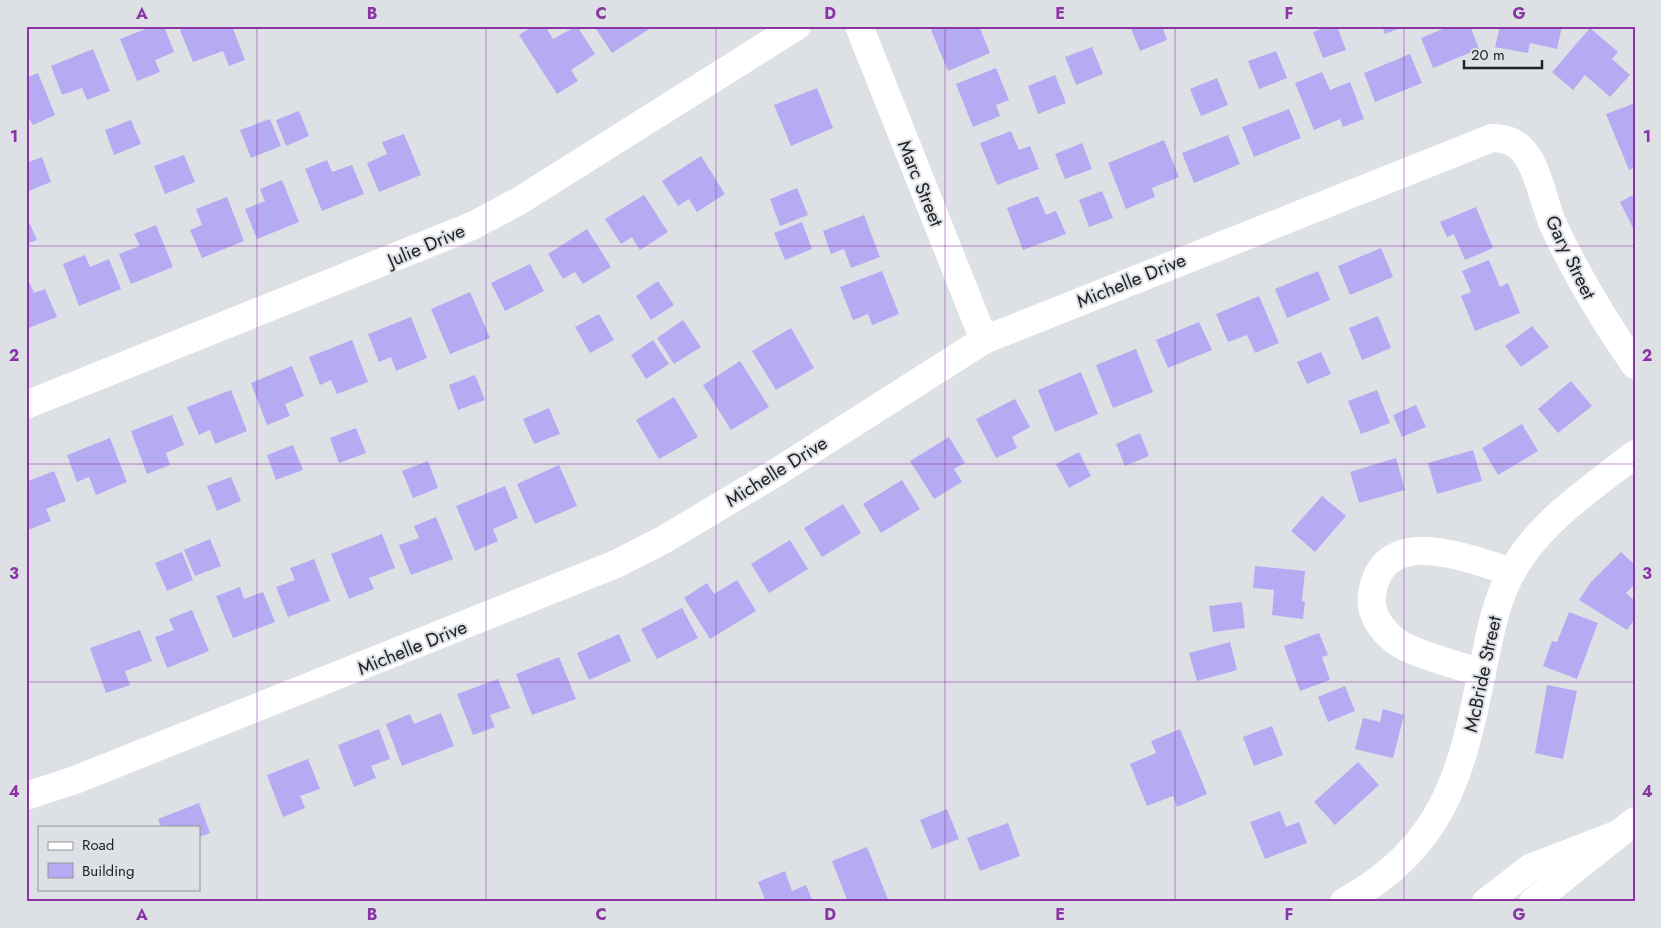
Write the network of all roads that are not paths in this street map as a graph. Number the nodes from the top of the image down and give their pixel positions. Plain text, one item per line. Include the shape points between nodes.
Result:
1 (797, 26) edge
2 (859, 26) edge
3 (1517, 144) joint
4 (984, 340) junction
5 (1635, 365) edge
6 (26, 405) edge
7 (1635, 454) edge
8 (1512, 572) junction
9 (1482, 674) junction
10 (26, 796) edge
11 (1626, 827) edge
12 (1344, 902) edge
13 (1486, 902) edge
14 (1533, 902) edge

1 - 6 main road, Julie Drive via 472,226
2 - 4 main road, Marc Street
3 - 4 main road, Michelle Drive via 1502,138 1482,141
3 - 5 main road, Gary Street via 1528,156 1554,225 1586,290
4 - 10 main road, Michelle Drive via 777,472 616,564 75,780
7 - 8 main road, McBride Street via 1549,523
8 - 9 main road, McBride Street via 1494,614
8 - 9 main road via 1434,550 1420,550 1398,555 1374,580 1373,612 1386,634 1399,644
9 - 12 main road, McBride Street via 1462,762 1437,817 1416,846 1393,869
11 - 13 main road via 1530,868
11 - 14 main road

